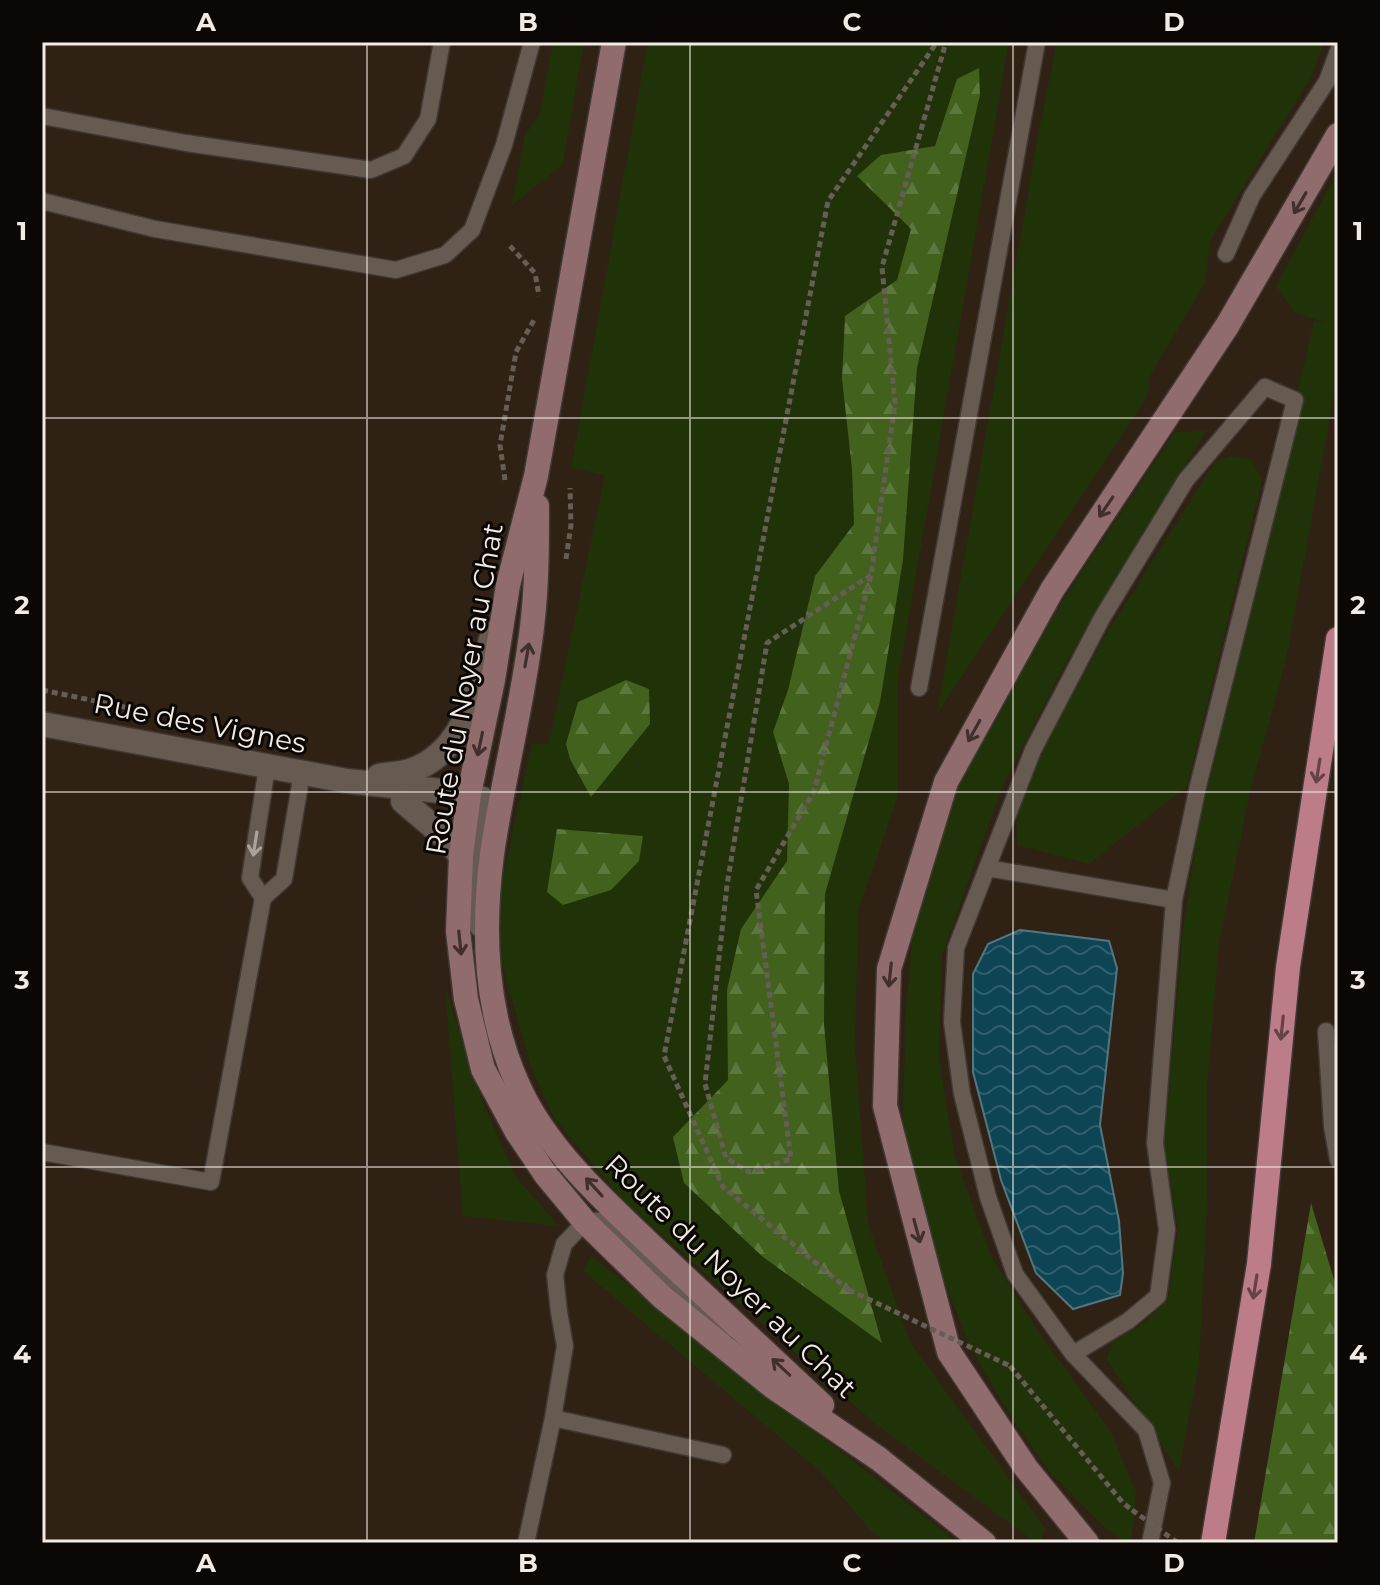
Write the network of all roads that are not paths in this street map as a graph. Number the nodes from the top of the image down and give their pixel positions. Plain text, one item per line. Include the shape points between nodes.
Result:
1 (442, 42) edge
2 (532, 42) edge
3 (614, 42) edge
4 (1037, 42) edge
5 (1338, 51) edge
6 (42, 116) edge
7 (1338, 135) edge
8 (42, 201) edge
9 (1226, 254) dead end
10 (536, 476) junction
11 (508, 585) junction
12 (1338, 639) edge
13 (919, 688) dead end
14 (42, 724) edge
15 (267, 767) junction
16 (302, 773) junction
17 (347, 781) junction
18 (480, 797) junction
19 (403, 801) junction
20 (461, 856) junction
21 (987, 868) junction
22 (263, 898) junction
23 (1174, 900) junction
24 (1326, 1031) dead end
25 (42, 1152) edge
26 (1338, 1160) edge
27 (585, 1222) junction
28 (748, 1336) junction
29 (1073, 1354) junction
30 (553, 1418) junction
31 (723, 1455) dead end
32 (879, 1459) junction
33 (1084, 1540) edge
34 (526, 1543) edge
35 (984, 1543) edge
36 (1150, 1543) edge
37 (1213, 1543) edge

1 - 6 lane via 428,119 404,156 371,170
2 - 8 lane via 504,145 472,230 445,255 396,270 155,229
3 - 10 street, Route du Noyer au Chat
4 - 13 lane
5 - 9 lane via 1327,81 1252,196
7 -> 33 street via 1227,326 1052,590 946,782 889,969 885,1106 949,1352 1026,1468
10 - 11 street, Route du Noyer au Chat
18 -> 10 street, Route du Noyer au Chat via 532,628 538,567
11 - 17 street, Rue des Vignes via 467,719 457,736 411,771
11 -> 18 street, Route du Noyer au Chat
12 -> 37 main road via 1288,967 1259,1264
14 - 15 street, Rue des Vignes
15 - 16 street, Rue des Vignes
15 -> 22 lane via 250,878
16 - 17 street, Rue des Vignes
16 - 22 lane via 284,879
17 - 18 street, Rue des Vignes
17 - 19 street, Rue des Vignes
18 - 19 street, Rue des Vignes
18 - 20 street, Route du Noyer au Chat
28 -> 18 street, Route du Noyer au Chat via 614,1210 563,1153 519,1088 489,986 485,946 492,857
19 - 20 street, Rue des Vignes
20 -> 27 street, Route du Noyer au Chat via 458,931 466,999 483,1069 517,1132
21 - 23 lane
21 - 23 lane via 1033,750 1102,618 1186,480 1265,387 1295,400
21 - 29 lane via 956,948 952,1022 962,1094 988,1197 1015,1274
22 - 25 lane via 211,1182
23 - 29 lane via 1155,1143 1167,1230 1158,1296
24 - 26 lane
27 - 28 lane via 604,1220 712,1320
27 - 30 lane via 564,1244 555,1275 565,1346
27 - 32 street, Route du Noyer au Chat via 662,1297 772,1386
32 -> 28 street, Route du Noyer au Chat
29 - 36 lane via 1146,1430 1162,1483
30 - 31 lane
30 - 34 lane
32 - 35 street, Route du Noyer au Chat

